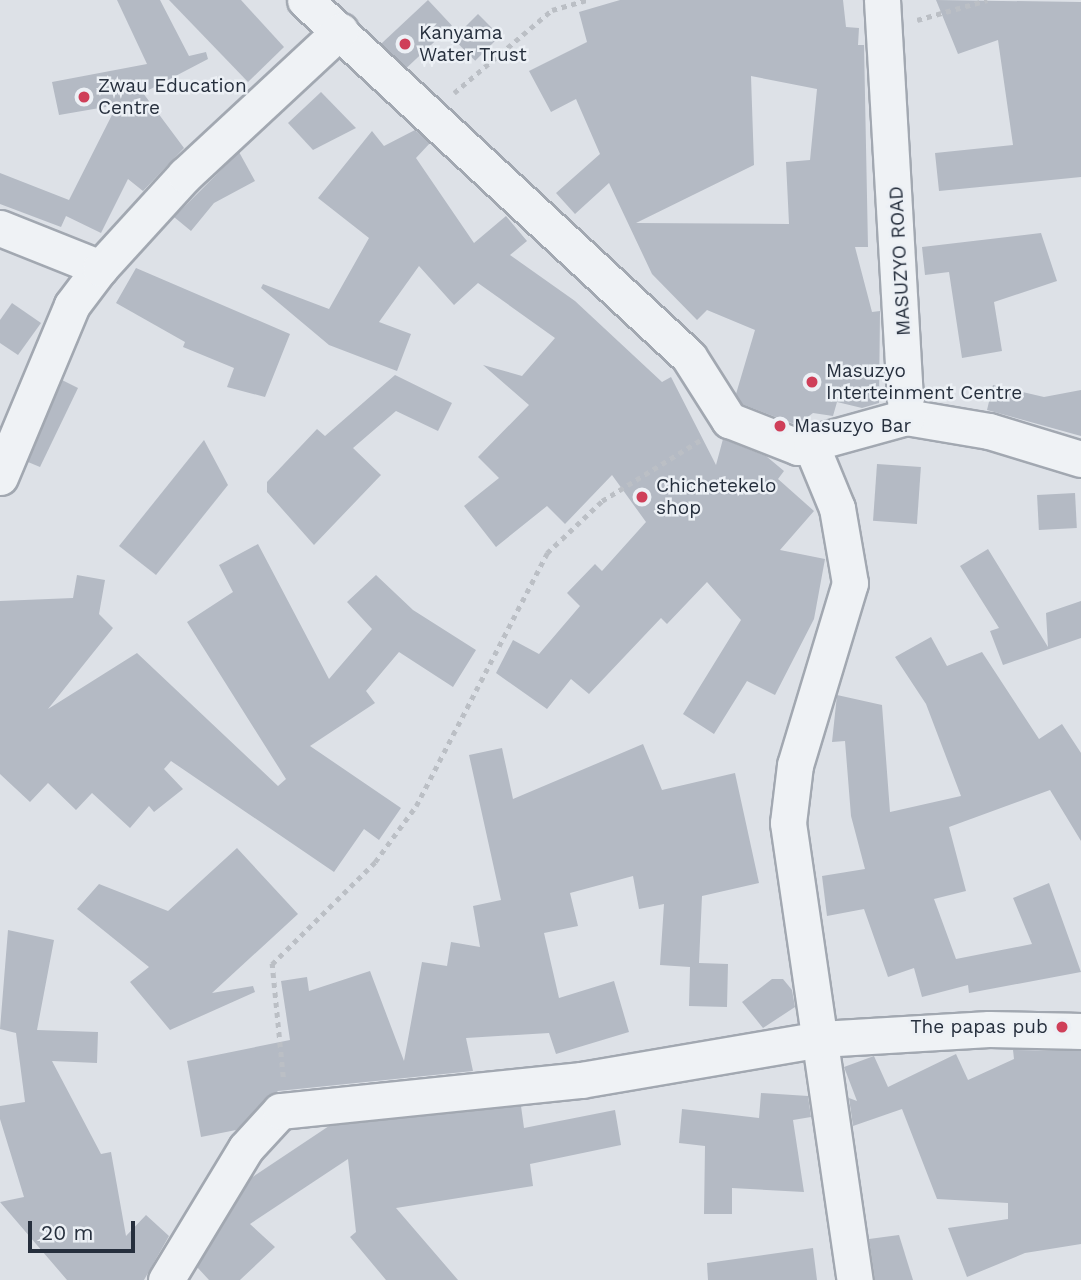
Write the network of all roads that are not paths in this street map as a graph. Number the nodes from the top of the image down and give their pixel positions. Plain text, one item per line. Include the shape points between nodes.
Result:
1 (305, 0) edge
2 (885, 13) edge
3 (340, 30) junction
4 (0, 228) edge
5 (100, 268) junction
6 (906, 418) junction
7 (811, 445) junction
8 (1081, 459) edge
9 (0, 477) edge
10 (1081, 1031) edge
11 (820, 1039) junction
12 (166, 1280) edge
13 (855, 1280) edge

1 - 3 street
2 - 6 street, MASUZYO ROAD
3 - 5 street via 194,166
3 - 7 street via 690,358 729,420 782,444
4 - 5 street
5 - 9 street via 72,305
6 - 7 street
6 - 8 street via 989,430
7 - 11 street via 837,508 850,583 795,765 788,823
10 - 11 street via 989,1029
11 - 12 street via 581,1080 280,1111 246,1148
11 - 13 street

